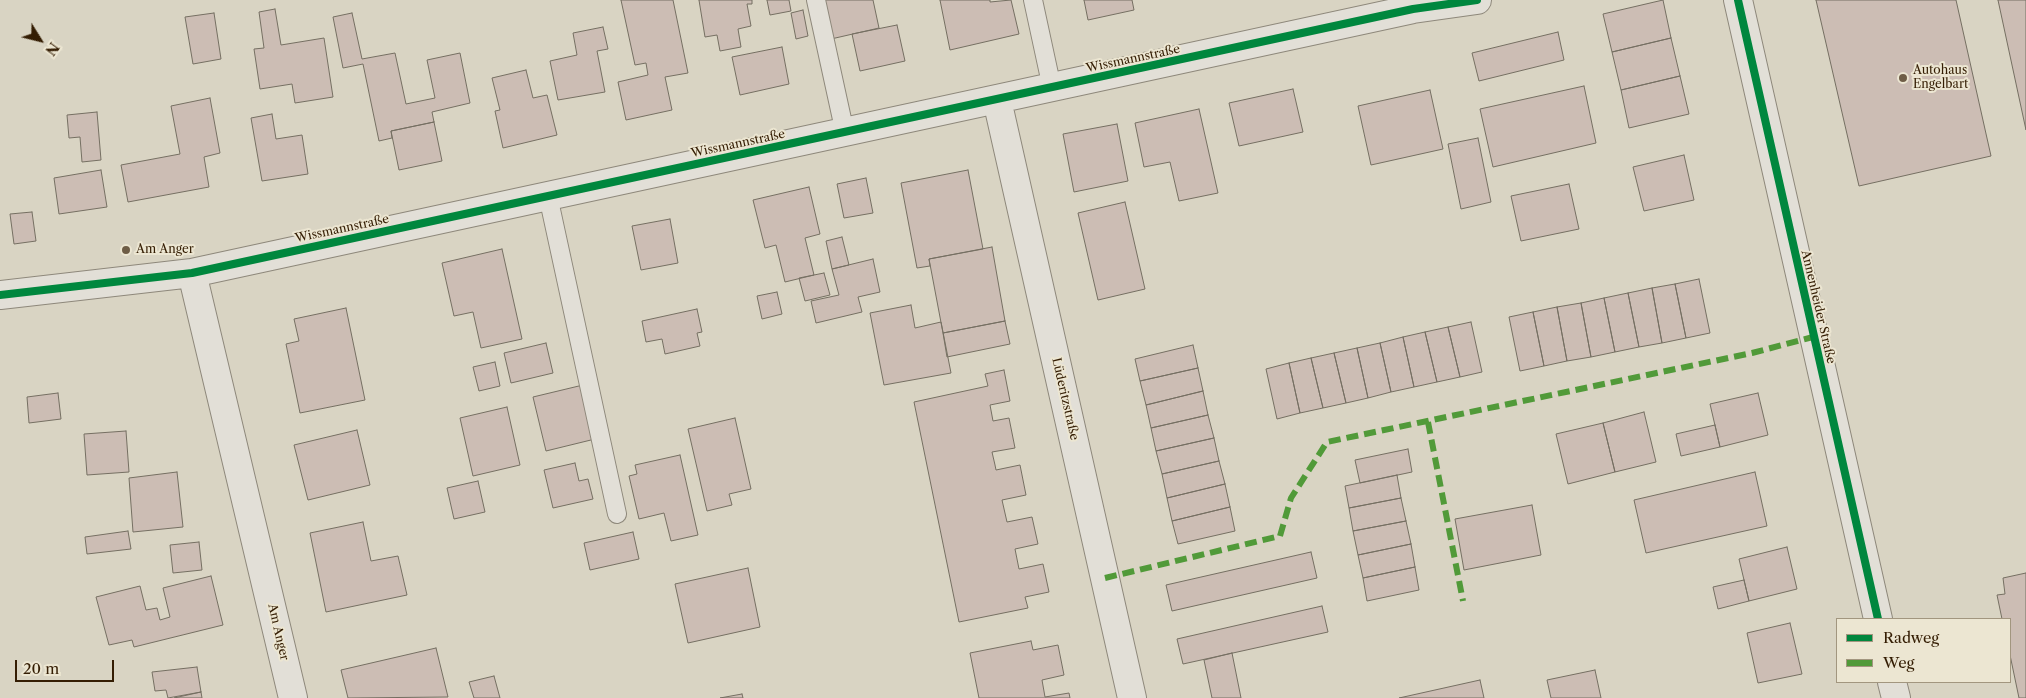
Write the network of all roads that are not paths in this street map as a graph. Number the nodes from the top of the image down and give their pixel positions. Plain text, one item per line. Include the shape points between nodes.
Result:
1 (816, 0) edge
2 (1033, 0) edge
3 (1477, 0) edge
4 (1738, 0) edge
5 (1052, 88) junction
6 (997, 100) junction
7 (845, 133) junction
8 (548, 196) junction
9 (192, 273) junction
10 (0, 295) edge
11 (617, 514) dead end
12 (1878, 618) edge
13 (1892, 683) edge
14 (293, 698) edge
15 (1132, 698) edge
16 (1896, 698) edge

1 - 7 lane
2 - 5 lane
3 - 5 street, Wissmannstraße via 1413,9
4 - 12 street, Annenheider Straße
5 - 6 street, Wissmannstraße
6 - 7 street, Wissmannstraße
6 - 15 street, Lüderitzstraße
7 - 8 street, Wissmannstraße
8 - 9 street, Wissmannstraße
8 - 11 lane
9 - 10 street, Wissmannstraße
9 - 14 street, Am Anger
13 - 16 street

